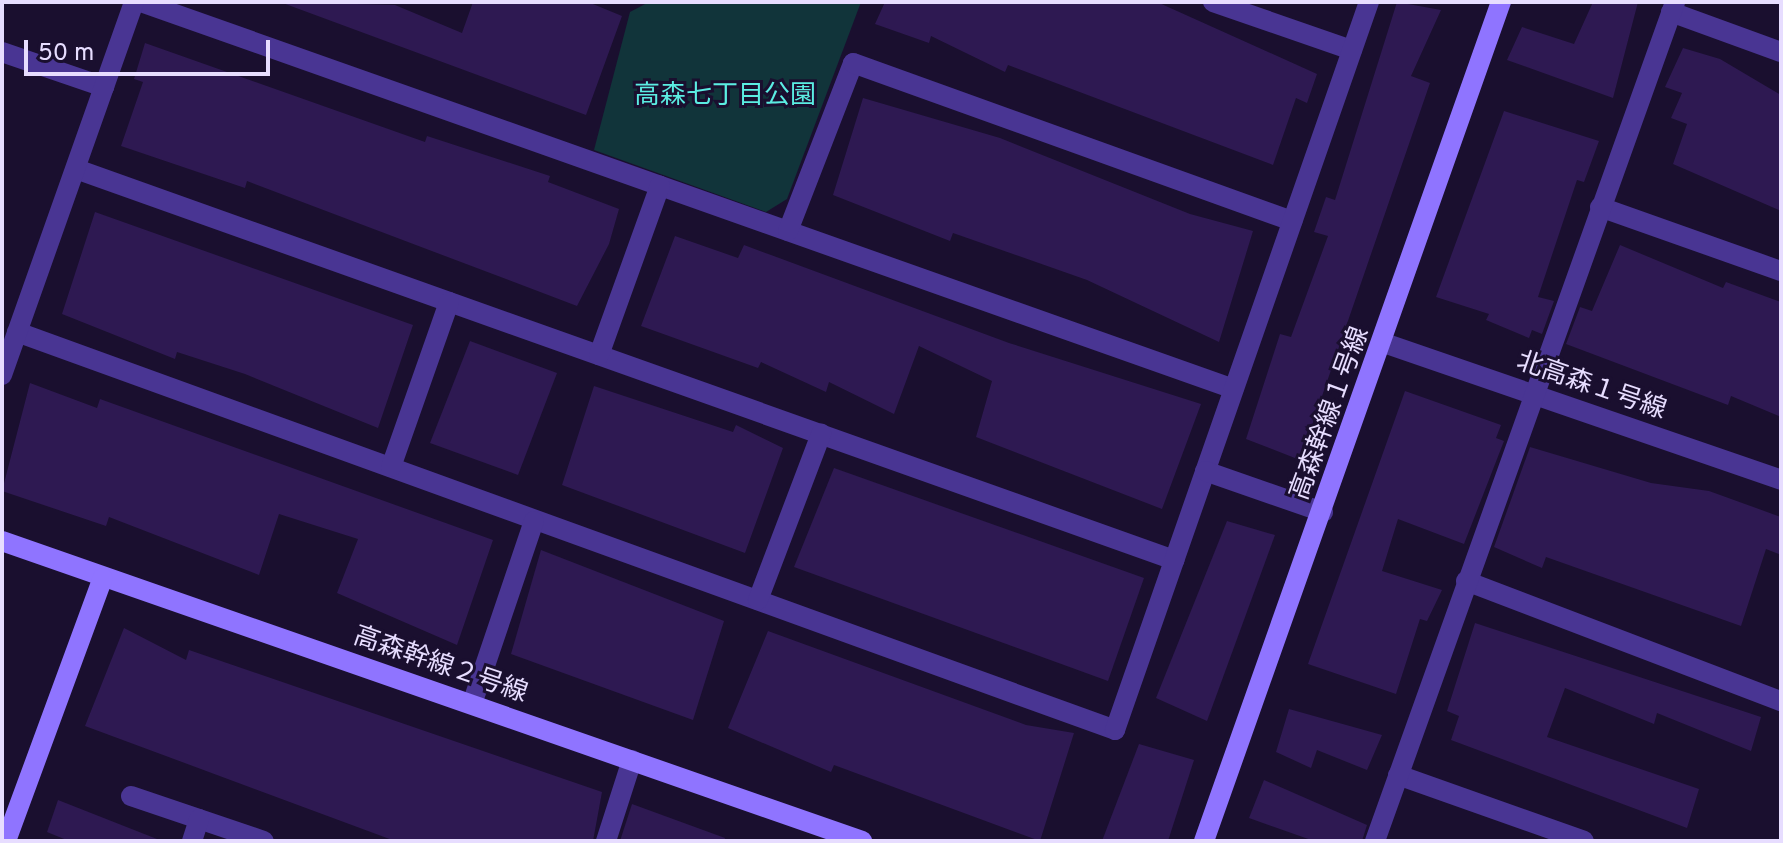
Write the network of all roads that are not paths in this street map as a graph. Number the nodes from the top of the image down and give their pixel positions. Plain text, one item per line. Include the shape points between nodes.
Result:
1 (134, 2) edge
2 (141, 2) edge
3 (1213, 2) edge
4 (1369, 2) edge
5 (1499, 3) edge
6 (1673, 7) edge
7 (1352, 50) junction
8 (2, 52) edge
9 (1781, 52) edge
10 (104, 87) junction
11 (76, 169) junction
12 (660, 186) junction
13 (1600, 207) junction
14 (1292, 221) junction
15 (788, 231) junction
16 (1781, 271) edge
17 (449, 302) junction
18 (17, 332) junction
19 (1384, 343) junction
20 (599, 355) junction
21 (2, 375) edge
22 (1234, 389) junction
23 (1532, 393) junction
24 (821, 434) junction
25 (391, 467) junction
26 (1205, 471) junction
27 (1781, 480) edge
28 (1323, 512) junction
29 (534, 521) junction
30 (2, 541) edge
31 (1174, 560) junction
32 (103, 578) junction
33 (1466, 581) junction
34 (758, 600) junction
35 (1781, 701) edge
36 (472, 704) junction
37 (632, 760) junction
38 (1398, 775) junction
39 (131, 796) dead end
40 (199, 819) junction
41 (6, 841) edge
42 (192, 841) edge
43 (264, 841) edge
44 (606, 841) edge
45 (862, 841) edge
46 (1204, 841) edge
47 (1375, 841) edge
48 (1584, 841) edge

1 - 10 street
2 - 12 street
3 - 7 street
4 - 7 street
5 - 19 street, 高森幹線１号線
6 - 9 street
6 - 13 street
7 - 14 street
8 - 10 street
10 - 11 street
11 - 17 street
11 - 18 street
12 - 15 street
12 - 20 street
13 - 16 street
13 - 23 street
14 - 15 street via 853,63
14 - 22 street
15 - 22 street
17 - 20 street
17 - 25 street
18 - 21 street
18 - 25 street
19 - 23 street, 北高森１号線
19 - 28 street, 高森幹線１号線
20 - 24 street
22 - 26 street
23 - 27 street, 北高森１号線
23 - 33 street
24 - 31 street
24 - 34 street
25 - 29 street
26 - 28 street
26 - 31 street
28 - 46 street, 高森幹線１号線
29 - 34 street
29 - 36 street
30 - 32 street, 高森幹線２号線
31 - 34 street via 1115,730
32 - 36 street, 高森幹線２号線
32 - 41 street
33 - 35 street
33 - 38 street
36 - 37 street, 高森幹線２号線
37 - 44 street
37 - 45 street, 高森幹線２号線
38 - 47 street
38 - 48 street
39 - 40 street
40 - 42 street
40 - 43 street

